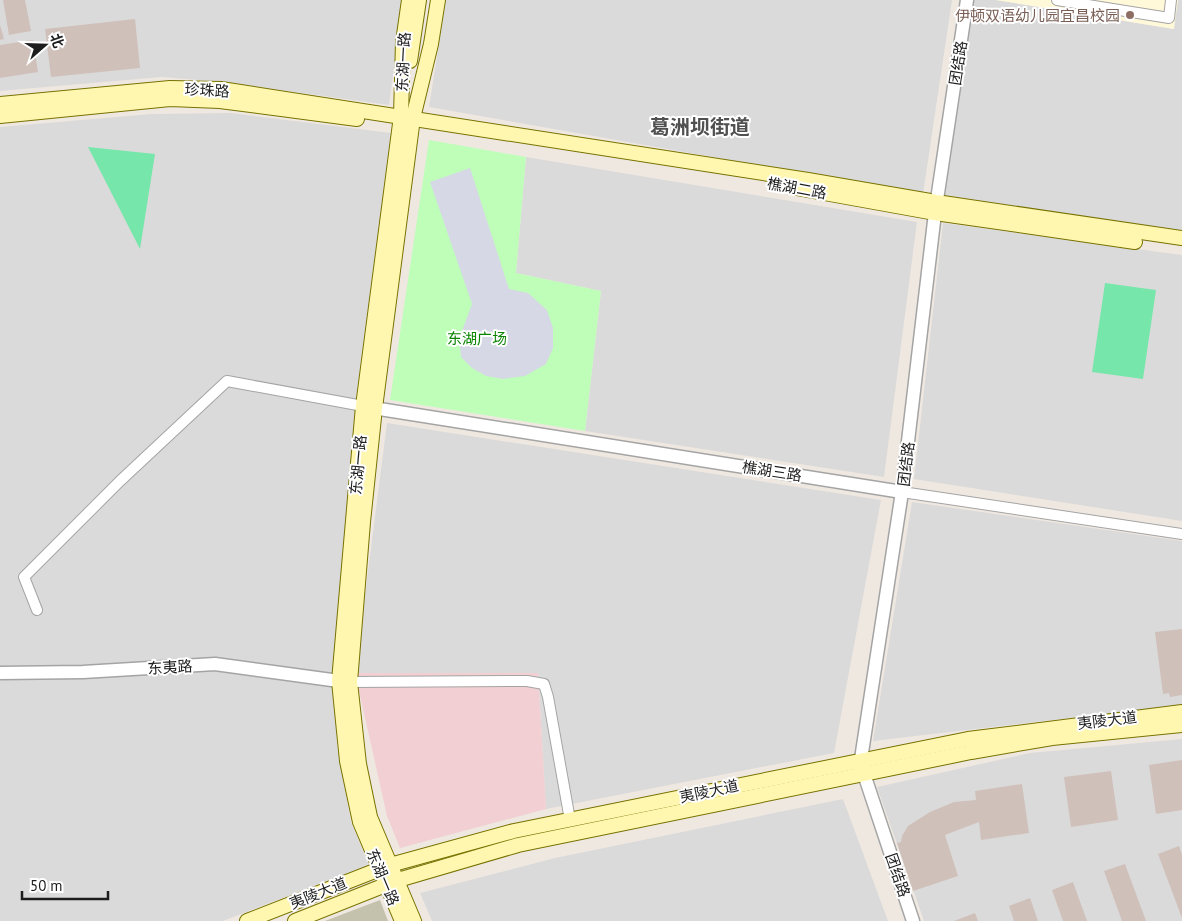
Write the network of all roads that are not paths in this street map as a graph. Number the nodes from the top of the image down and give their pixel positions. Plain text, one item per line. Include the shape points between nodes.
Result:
1 (408, 0) edge
2 (419, 0) edge
3 (430, 0) edge
4 (438, 0) edge
5 (959, 0) edge
6 (967, 0) edge
7 (1056, 0) edge
8 (1171, 0) edge
9 (0, 104) edge
10 (0, 116) edge
11 (406, 121) junction
12 (931, 207) junction
13 (1182, 238) edge
14 (1182, 248) edge
15 (369, 407) junction
16 (898, 491) junction
17 (1182, 534) edge
18 (37, 610) dead end
19 (0, 673) edge
20 (345, 681) junction
21 (1182, 712) edge
22 (1182, 725) edge
23 (858, 760) junction
24 (860, 775) junction
25 (570, 820) junction
26 (385, 867) junction
27 (393, 882) junction
28 (247, 921) edge
29 (295, 921) edge
30 (402, 921) edge
31 (414, 921) edge
32 (906, 921) edge
33 (914, 921) edge

1 - 11 main road, 东湖一路 via 402,42
2 - 11 main road
3 - 11 main road
4 - 11 main road via 431,44
5 - 12 street, 团结路
6 - 12 street, 团结路
7 - 8 street via 1169,18
9 - 11 main road, 珍珠路 via 170,88 221,89
10 - 11 main road, 珍珠路 via 170,99 220,101
11 - 12 main road, 樵湖二路
11 - 15 main road
12 - 13 main road, 樵湖二路
12 - 14 main road, 樵湖二路
12 - 16 street, 团结路
15 - 16 street, 樵湖三路
15 - 18 street via 227,381 120,481 24,578
15 - 20 main road via 363,522
16 - 17 street, 樵湖三路
16 - 23 street, 团结路
19 - 20 street, 东夷路 via 215,664
20 - 25 street via 500,680 544,684
20 - 26 main road via 358,764
21 - 23 main road, 夷陵大道 via 968,739
22 - 24 main road, 夷陵大道 via 1052,738
23 - 24 street, 团结路
23 - 25 main road, 夷陵大道
24 - 27 main road, 夷陵大道 via 518,844
24 - 32 street, 团结路
24 - 33 street, 团结路
25 - 26 main road, 夷陵大道 via 514,831
26 - 27 main road
26 - 28 main road, 夷陵大道
27 - 29 main road, 夷陵大道
27 - 30 main road, 东湖一路
27 - 31 main road

